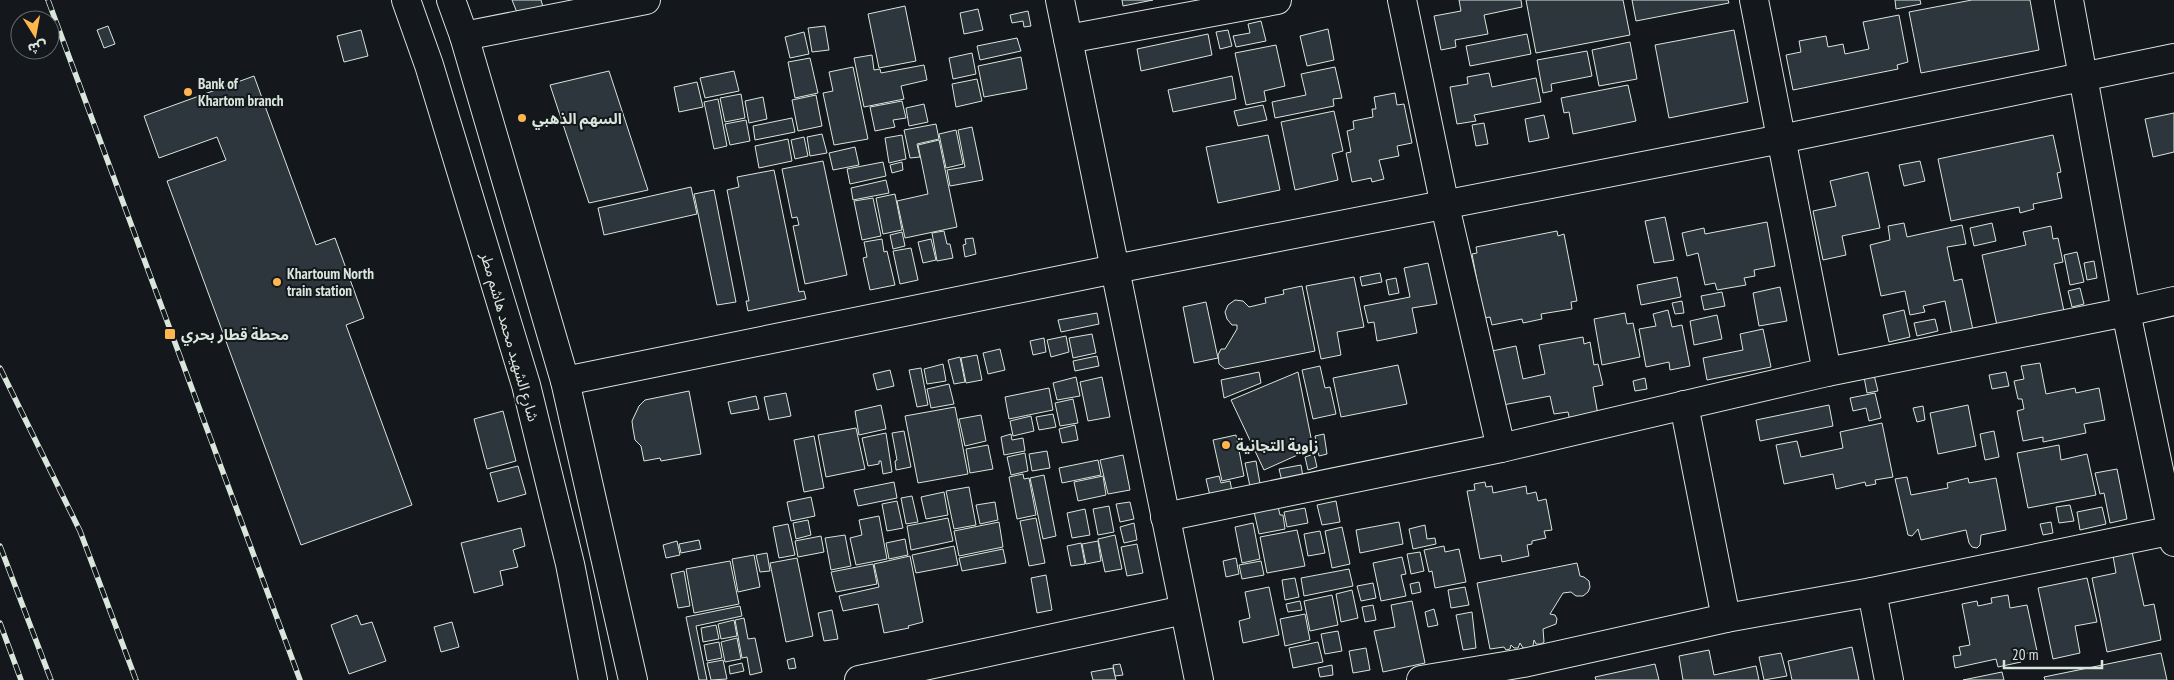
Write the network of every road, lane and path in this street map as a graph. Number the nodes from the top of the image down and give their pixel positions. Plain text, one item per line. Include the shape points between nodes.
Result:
1 (406, 0) edge
2 (451, 0) edge
3 (646, 0) edge
4 (1060, 0) edge
5 (1276, 0) edge
6 (1402, 0) edge
7 (1754, 0) edge
8 (2070, 0) edge
9 (464, 36) junction
10 (1068, 39) junction
11 (2174, 58) edge
12 (2084, 77) junction
13 (1781, 139) junction
14 (1445, 206) junction
15 (1115, 269) junction
16 (2174, 301) edge
17 (2126, 312) junction
18 (1827, 372) junction
19 (565, 381) junction
20 (1684, 405) junction
21 (1501, 448) junction
22 (1166, 517) junction
23 (2173, 534) edge
24 (1872, 592) junction
25 (1184, 610) junction
26 (1726, 618) junction
27 (1525, 671) edge
28 (593, 680) edge
29 (633, 680) edge
30 (859, 680) edge
31 (1199, 680) edge
32 (1422, 680) edge
33 (1889, 680) edge

1 - 28 street, شارع الشهيد محمد هاشم مطر via 429,65 526,385 570,564
2 - 9 street
3 - 9 street
4 - 10 street
5 - 10 street
6 - 14 street
7 - 13 street
8 - 12 street
9 - 19 street
10 - 15 street
11 - 12 street
12 - 13 street
12 - 17 street
13 - 14 street
13 - 18 street
14 - 15 street
14 - 21 street
15 - 19 street
15 - 22 street
16 - 17 street
17 - 18 street
17 - 23 street
18 - 20 street
19 - 29 street
20 - 21 street
20 - 26 street
21 - 22 street
22 - 25 street
23 - 24 street
24 - 26 street
24 - 33 street
25 - 30 street
25 - 31 street
26 - 27 street
27 - 32 street

